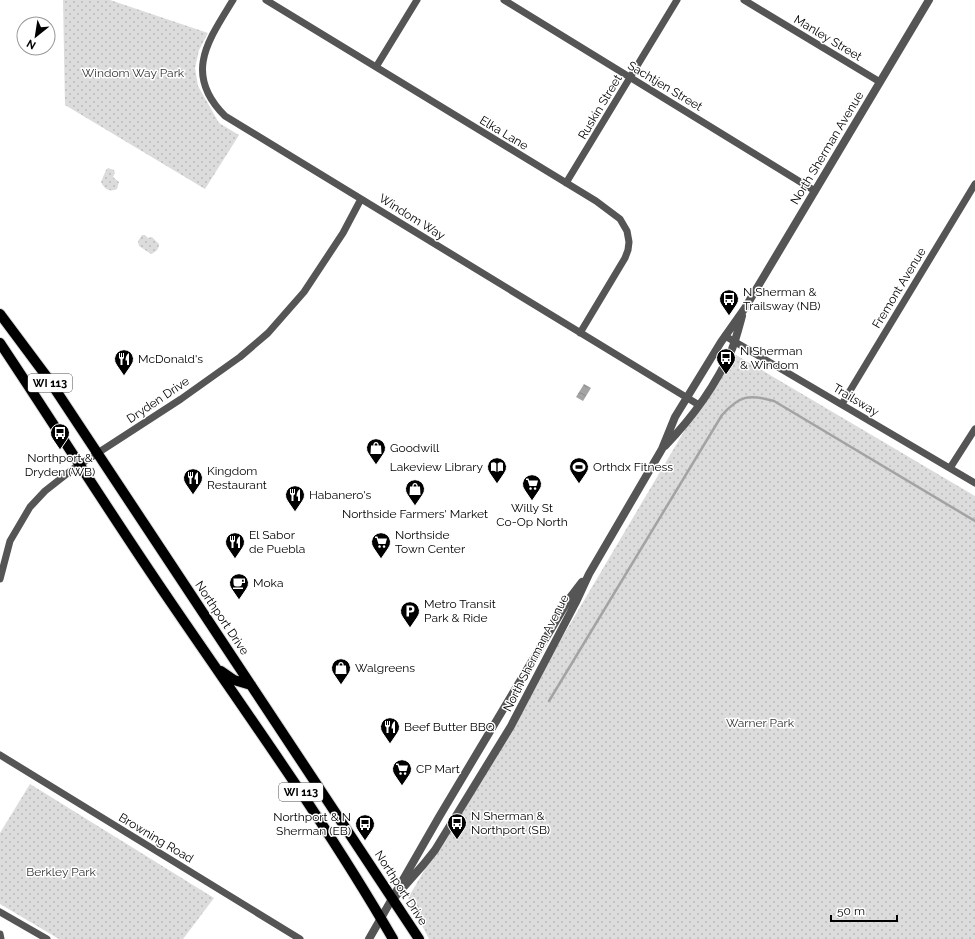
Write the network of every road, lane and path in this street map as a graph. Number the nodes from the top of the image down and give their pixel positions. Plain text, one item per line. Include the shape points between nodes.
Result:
1 (233, 0) edge
2 (266, 0) edge
3 (417, 0) edge
4 (504, 0) edge
5 (677, 0) edge
6 (744, 0) edge
7 (929, 0) edge
8 (376, 67) junction
9 (631, 78) junction
10 (880, 82) junction
11 (566, 183) junction
12 (975, 184) edge
13 (815, 191) junction
14 (361, 199) junction
15 (745, 308) junction
16 (0, 314) edge
17 (580, 333) junction
18 (726, 336) junction
19 (734, 341) junction
20 (0, 343) edge
21 (686, 398) junction
22 (842, 404) junction
23 (699, 405) junction
24 (975, 429) edge
25 (662, 449) junction
26 (98, 454) junction
27 (80, 465) junction
28 (950, 468) junction
29 (975, 483) edge
30 (2, 559) edge
31 (589, 574) junction
32 (0, 579) edge
33 (216, 667) junction
34 (251, 685) junction
35 (0, 755) edge
36 (393, 899) junction
37 (0, 912) edge
38 (381, 919) junction
39 (0, 934) edge
40 (1, 939) edge
41 (47, 939) edge
42 (300, 939) edge
43 (369, 939) edge
44 (393, 939) edge
45 (419, 939) edge

1 - 14 street, Windom Way via 210,38 203,62 204,85 213,101 225,116
2 - 8 street, Elka Lane
3 - 8 street
4 - 9 street, Sachtjen Street
5 - 9 street, Ruskin Street
6 - 10 street, Manley Street
7 - 10 street, North Sherman Avenue
8 - 11 street, Elka Lane
9 - 11 street, Ruskin Street
9 - 13 street, Sachtjen Street
10 - 13 street, North Sherman Avenue
11 - 17 street, Elka Lane via 620,219 629,242 625,258
12 - 22 street, Fremont Avenue
13 - 15 street, North Sherman Avenue
14 - 17 street, Windom Way
14 - 26 street, Dryden Drive via 343,233 304,292 268,332 240,357
15 - 18 street, North Sherman Avenue
15 - 19 street, North Sherman Avenue
16 - 26 main road, Northport Drive / WI 113 via 47,377
17 - 21 street, Windom Way
18 - 19 street, Trailsway
18 - 21 street, North Sherman Avenue
19 - 22 street, Trailsway
19 - 23 street, North Sherman Avenue via 725,362
20 - 27 main road, WI 113
21 - 23 street, Windom Way
21 - 25 street, North Sherman Avenue
22 - 28 street, Trailsway
23 - 25 street, North Sherman Avenue
24 - 28 street
25 - 31 street, North Sherman Avenue
26 - 27 street, Dryden Drive
26 - 34 main road, Northport Drive / WI 113
27 - 30 street, Dryden Drive via 45,491 30,507
27 - 33 main road, WI 113
28 - 29 street, Trailsway
30 - 32 street, Dryden Drive
31 - 36 street, North Sherman Avenue via 569,599 501,710
31 - 36 street, North Sherman Avenue via 526,699 491,760 424,865
33 - 34 main road via 234,680
33 - 38 main road, WI 113
34 - 36 main road, Northport Drive / WI 113
35 - 42 street, Browning Road
36 - 38 street, North Sherman Avenue
36 - 45 main road, Northport Drive / WI 113
37 - 41 street
38 - 43 street, North Sherman Avenue
38 - 44 main road, WI 113
39 - 40 street

